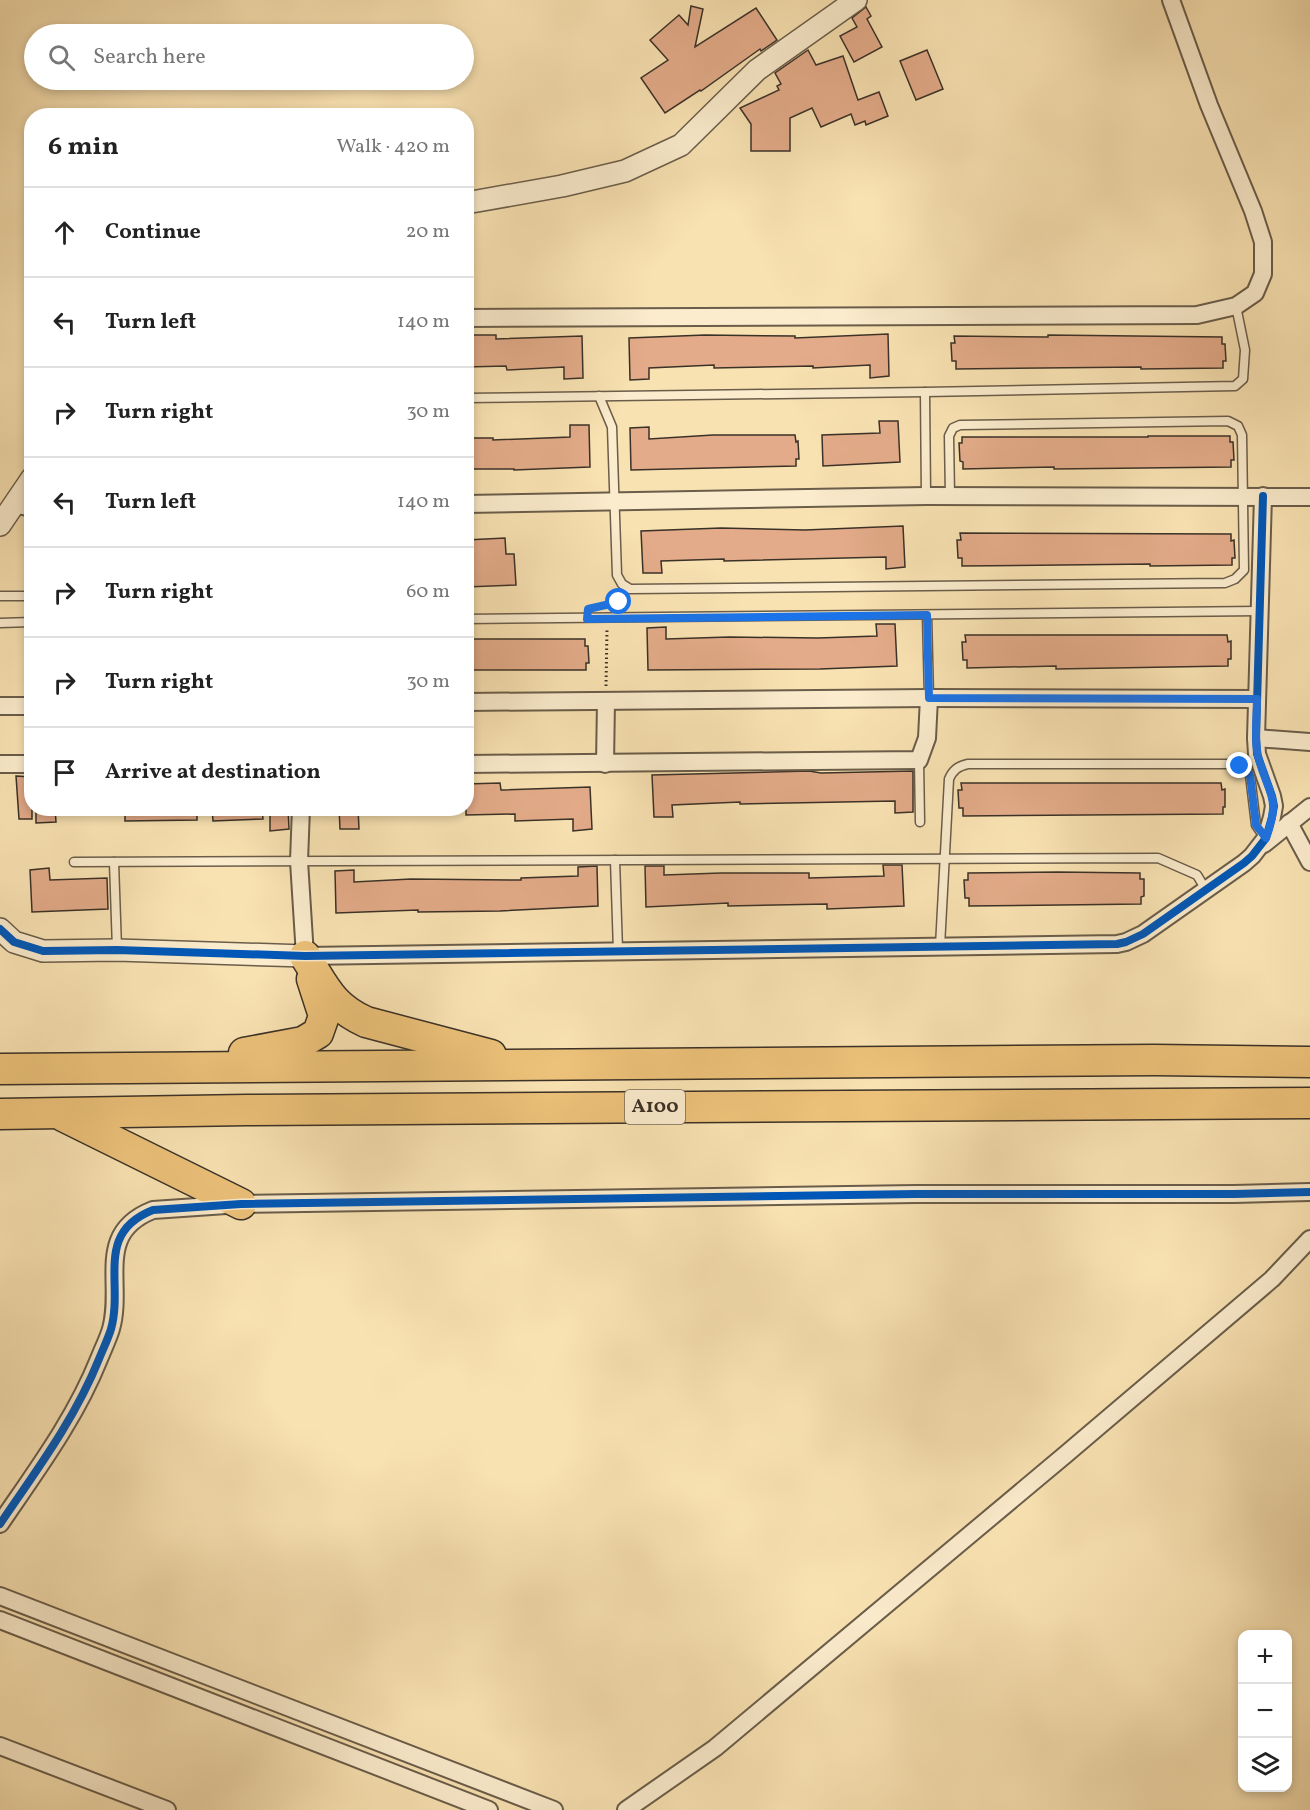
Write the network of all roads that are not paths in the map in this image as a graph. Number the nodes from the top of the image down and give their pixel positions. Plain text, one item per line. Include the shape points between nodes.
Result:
1 (856, 0) edge
2 (1171, 0) edge
3 (474, 202) edge
4 (1236, 306) junction
5 (474, 318) edge
6 (925, 392) junction
7 (599, 396) junction
8 (474, 398) edge
9 (926, 496) junction
10 (950, 496) junction
11 (1243, 496) junction
12 (1263, 496) junction
13 (1310, 496) edge
14 (614, 501) junction
15 (474, 504) edge
16 (22, 506) edge
17 (0, 525) edge
18 (0, 596) edge
19 (24, 596) edge
20 (1260, 611) junction
21 (927, 615) junction
22 (474, 620) edge
23 (24, 622) edge
24 (0, 623) edge
25 (929, 698) junction
26 (1257, 699) junction
27 (606, 701) junction
28 (474, 702) edge
29 (0, 706) edge
30 (24, 706) edge
31 (1256, 738) junction
32 (1310, 742) edge
33 (919, 760) junction
34 (0, 764) edge
35 (24, 764) edge
36 (474, 764) edge
37 (605, 764) junction
38 (1308, 813) edge
39 (301, 816) edge
40 (920, 822) dead end
41 (1289, 823) junction
42 (1263, 842) junction
43 (945, 858) junction
44 (615, 860) junction
45 (299, 861) junction
46 (74, 862) dead end
47 (114, 862) junction
48 (1310, 862) edge
49 (1206, 890) junction
50 (0, 929) edge
51 (940, 946) junction
52 (117, 950) junction
53 (618, 951) junction
54 (305, 956) junction
55 (1310, 1062) edge
56 (535, 1065) junction
57 (173, 1067) junction
58 (0, 1069) edge
59 (1310, 1103) edge
60 (58, 1113) junction
61 (0, 1114) edge
62 (1310, 1192) edge
63 (241, 1204) junction
64 (1310, 1239) edge
65 (0, 1524) edge
66 (0, 1596) edge
67 (0, 1620) edge
68 (0, 1746) edge
69 (167, 1810) edge
70 (489, 1810) edge
71 (554, 1810) edge
72 (626, 1810) edge

1 - 3 street via 757,70 681,145 625,171
2 - 4 street via 1263,242 1263,274 1255,293
4 - 5 street via 1197,315
4 - 6 lane via 1245,350 1243,379 1235,386
6 - 7 lane
6 - 9 lane
7 - 8 lane
7 - 14 lane via 612,427
9 - 10 street
9 - 14 street
10 - 11 street
10 - 11 lane via 949,436 960,425 1228,421 1238,426 1242,435
11 - 12 street
11 - 14 lane via 1244,570 1225,583 630,589 617,574
12 - 13 street
12 - 20 street
14 - 15 street
16 - 17 street
18 - 19 lane
20 - 21 lane
20 - 26 street
21 - 22 lane
21 - 25 lane
23 - 24 lane
25 - 26 street
25 - 27 street
25 - 33 street via 927,738
26 - 31 street
27 - 28 street
27 - 37 street
29 - 30 street
31 - 32 street
31 - 42 street via 1257,754 1274,806
33 - 37 street
33 - 40 lane
34 - 35 street
36 - 37 street
38 - 41 street
39 - 45 street
41 - 42 street
41 - 48 street
42 - 43 lane via 1256,825 1250,775 1240,766 968,764 956,769 949,779
42 - 49 street via 1244,863
43 - 44 lane
43 - 49 lane via 1158,858 1197,875
43 - 51 lane
44 - 45 lane
44 - 53 lane
45 - 47 lane
45 - 54 street
46 - 47 lane
47 - 52 lane
49 - 51 street via 1143,934 1117,944
50 - 52 street via 14,942 44,951
51 - 53 street
52 - 54 street
53 - 54 street
54 - 56 highway via 330,997 349,1014 366,1022
54 - 57 highway via 324,1016 318,1033 303,1042
55 - 56 highway, A100
56 - 57 highway, A100
57 - 58 highway, A100
59 - 60 highway, A100
60 - 61 highway, A100
60 - 63 highway
62 - 63 street
63 - 65 street via 153,1210 123,1230 114,1252 114,1319 95,1370 68,1423
64 - 72 street via 1272,1279 715,1748
66 - 71 street
67 - 70 street
68 - 69 street

